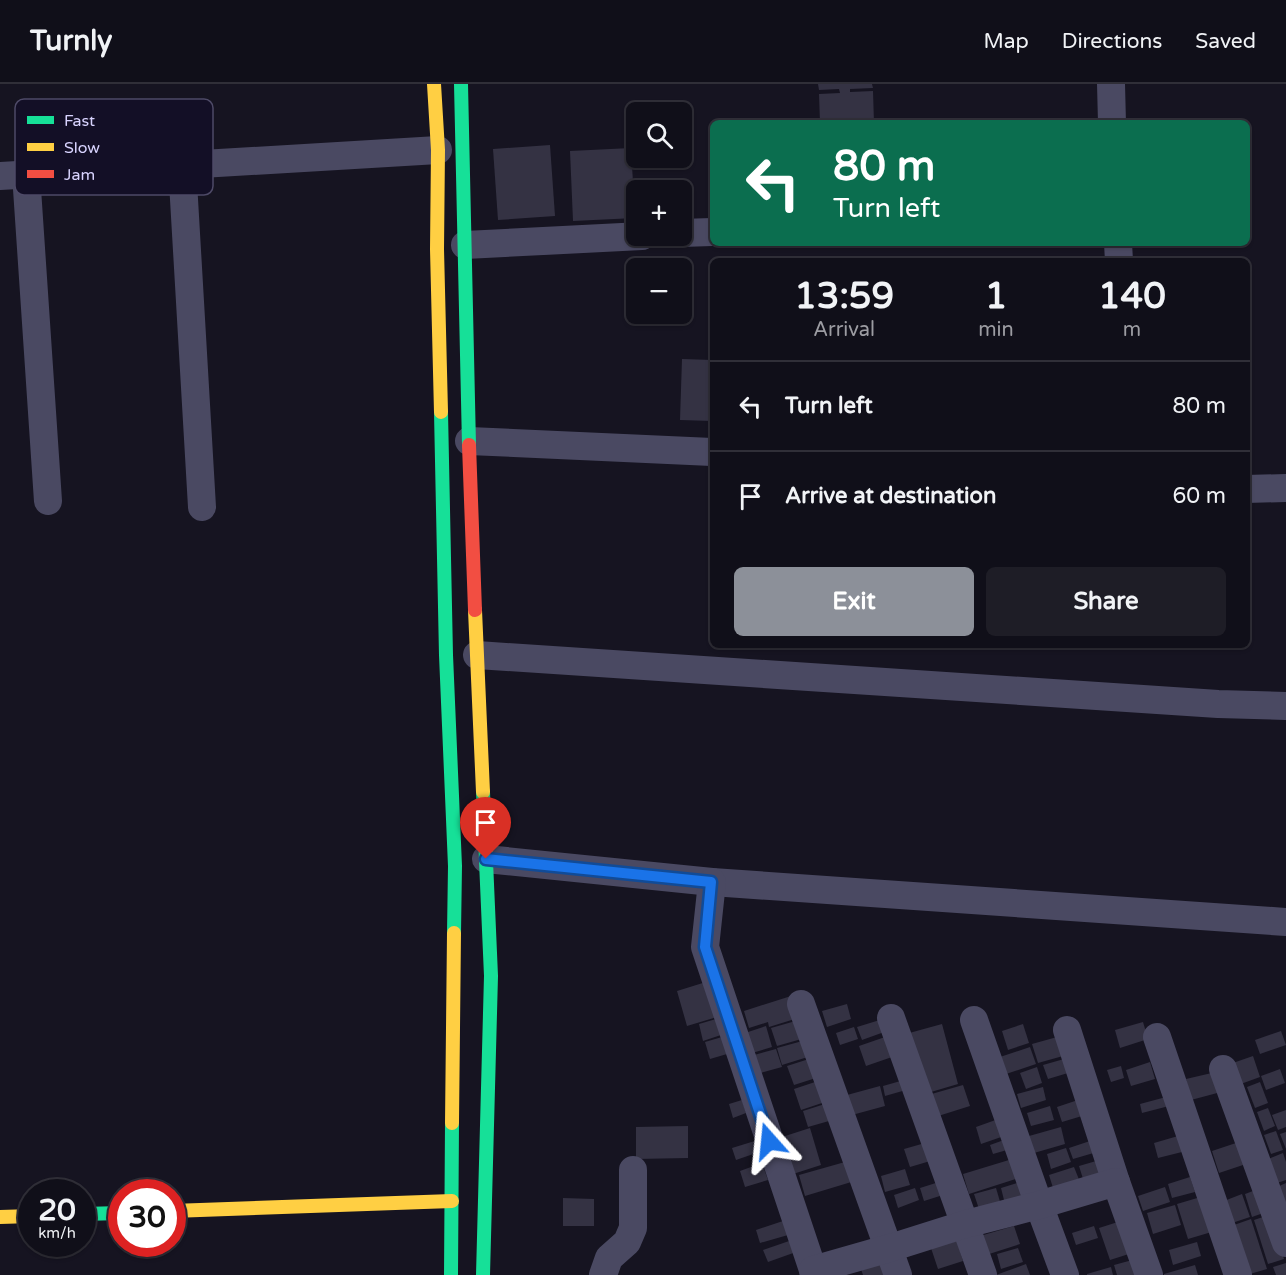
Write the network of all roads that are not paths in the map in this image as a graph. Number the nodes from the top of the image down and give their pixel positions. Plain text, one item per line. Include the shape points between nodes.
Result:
1 (434, 84) edge
2 (461, 84) edge
3 (1111, 84) edge
4 (1113, 120) edge
5 (438, 150) junction
6 (213, 163) edge
7 (13, 175) edge
8 (15, 194) edge
9 (15, 195) edge
10 (184, 195) edge
11 (710, 232) edge
12 (692, 233) edge
13 (626, 237) edge
14 (465, 245) junction
15 (469, 441) junction
16 (710, 452) edge
17 (1250, 489) edge
18 (1286, 489) edge
19 (48, 501) dead end
20 (202, 507) dead end
21 (477, 655) junction
22 (1286, 706) edge
23 (486, 859) junction
24 (711, 882) junction
25 (1286, 922) edge
26 (801, 1004) dead end
27 (891, 1018) dead end
28 (974, 1020) dead end
29 (1067, 1030) dead end
30 (1157, 1037) dead end
31 (1223, 1069) dead end
32 (633, 1170) dead end
33 (1116, 1182) junction
34 (452, 1202) junction
35 (1039, 1205) junction
36 (186, 1211) edge
37 (18, 1216) edge
38 (0, 1217) edge
39 (966, 1224) junction
40 (1286, 1243) edge
41 (890, 1248) junction
42 (813, 1273) edge
43 (451, 1275) edge
44 (483, 1275) edge
45 (603, 1275) edge
46 (898, 1275) edge
47 (983, 1275) edge
48 (1065, 1275) edge
49 (1149, 1275) edge
50 (1238, 1275) edge

1 - 5 main road
2 - 14 main road
3 - 4 street
5 - 6 street
5 - 34 main road via 445,643 455,866
7 - 8 street
9 - 19 street
10 - 20 street
11 - 12 street
13 - 14 street
14 - 15 main road
15 - 16 street
15 - 21 main road
17 - 18 street
21 - 22 street
21 - 23 main road
23 - 24 street
23 - 44 main road via 491,976
24 - 25 street
24 - 42 street via 705,947
26 - 41 street
27 - 39 street
28 - 35 street
29 - 33 street
30 - 50 street
31 - 40 street
32 - 45 street via 633,1228 627,1242 609,1258
33 - 35 street
33 - 49 street
34 - 36 main road
34 - 43 main road
35 - 39 street
35 - 48 street
37 - 38 main road
39 - 41 street
39 - 47 street
41 - 42 street
41 - 46 street

